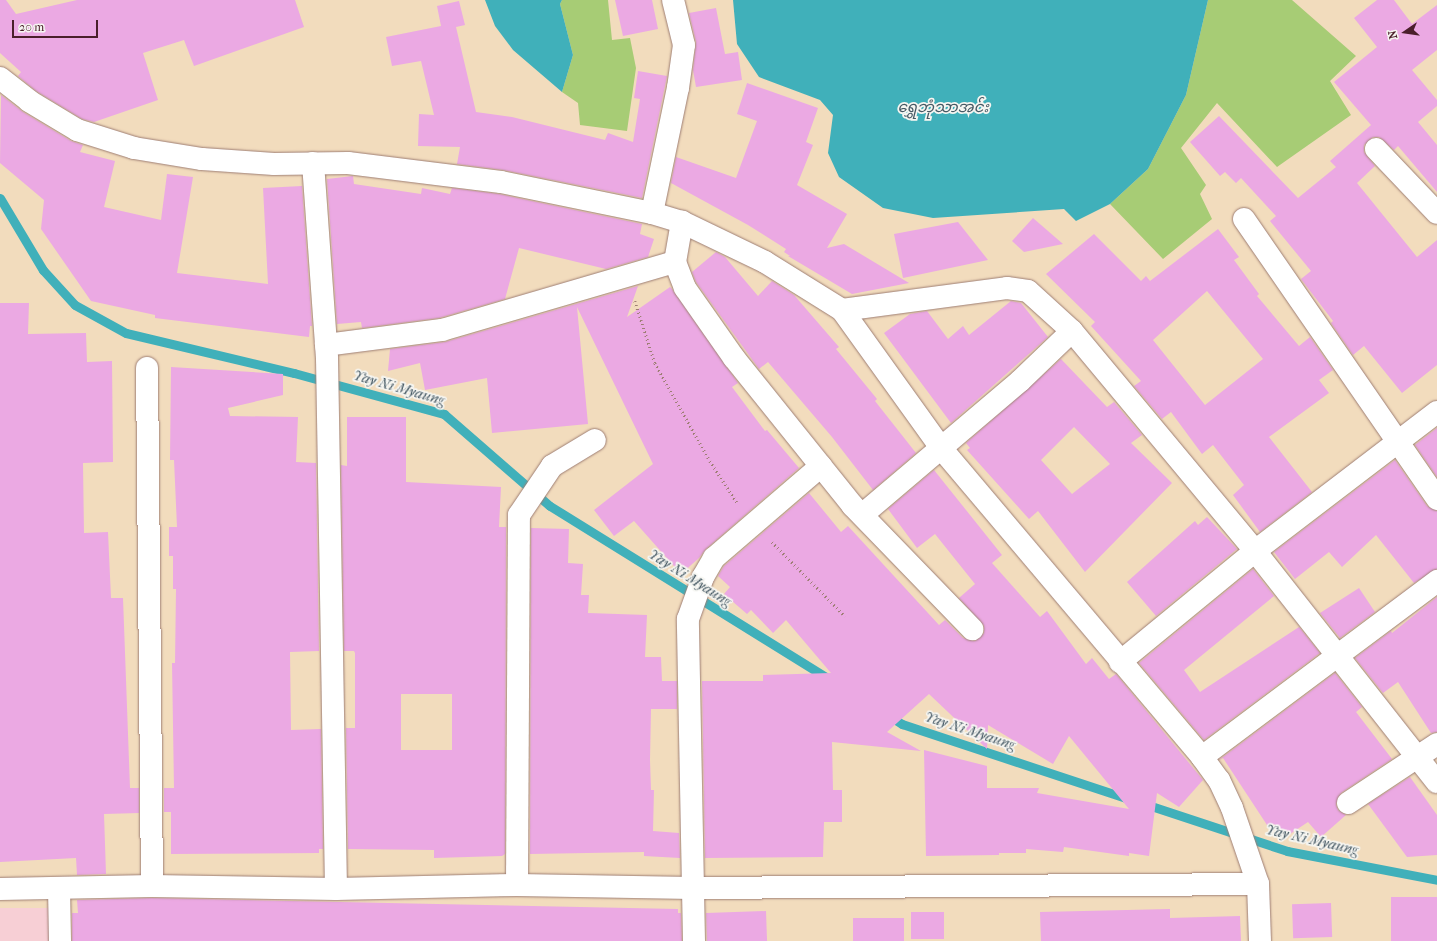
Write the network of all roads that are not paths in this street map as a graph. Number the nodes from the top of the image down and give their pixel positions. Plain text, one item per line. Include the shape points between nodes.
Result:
1 (673, 0) edge
2 (0, 78) edge
3 (1376, 149) dead end
4 (312, 163) junction
5 (652, 213) junction
6 (1437, 213) edge
7 (1244, 220) dead end
8 (682, 222) junction
9 (675, 262) junction
10 (842, 310) junction
11 (1072, 331) junction
12 (326, 352) junction
13 (147, 368) dead end
14 (1437, 412) edge
15 (595, 440) dead end
16 (1396, 442) junction
17 (941, 448) junction
18 (821, 466) junction
19 (1437, 499) edge
20 (862, 515) junction
21 (1255, 551) junction
22 (1437, 581) edge
23 (972, 629) dead end
24 (1336, 655) junction
25 (1120, 662) junction
26 (1437, 744) edge
27 (1418, 756) junction
28 (1202, 757) junction
29 (1437, 782) edge
30 (1348, 803) dead end
31 (1258, 884) junction
32 (517, 885) junction
33 (152, 886) junction
34 (59, 888) junction
35 (692, 888) junction
36 (0, 889) edge
37 (336, 889) junction
38 (60, 941) edge
39 (694, 941) edge
40 (1260, 941) edge

1 - 5 street via 684,45 678,88
2 - 4 street via 29,101 77,130 134,148 202,159
3 - 6 street
4 - 5 street via 348,163 501,182
4 - 12 street
5 - 8 street
7 - 16 street
8 - 9 street
8 - 10 street via 766,262
9 - 12 street via 442,330
9 - 18 street via 685,288 734,358
10 - 11 street via 1006,288 1028,291
10 - 17 street
11 - 17 street via 1020,381
11 - 21 street
12 - 37 street
13 - 33 street
14 - 16 street
15 - 32 street via 552,466 519,515
16 - 19 street
16 - 21 street
17 - 20 street
17 - 25 street
18 - 20 street
18 - 35 street via 714,558 703,577 688,619
20 - 23 street
21 - 24 street
21 - 25 street
22 - 24 street
24 - 27 street
24 - 28 street
25 - 28 street
26 - 27 street
27 - 29 street
27 - 30 street
28 - 31 street via 1219,780 1232,808
31 - 35 street
31 - 40 street
32 - 35 street
32 - 37 street
33 - 34 street
33 - 37 street
34 - 36 street
34 - 38 street
35 - 39 street

